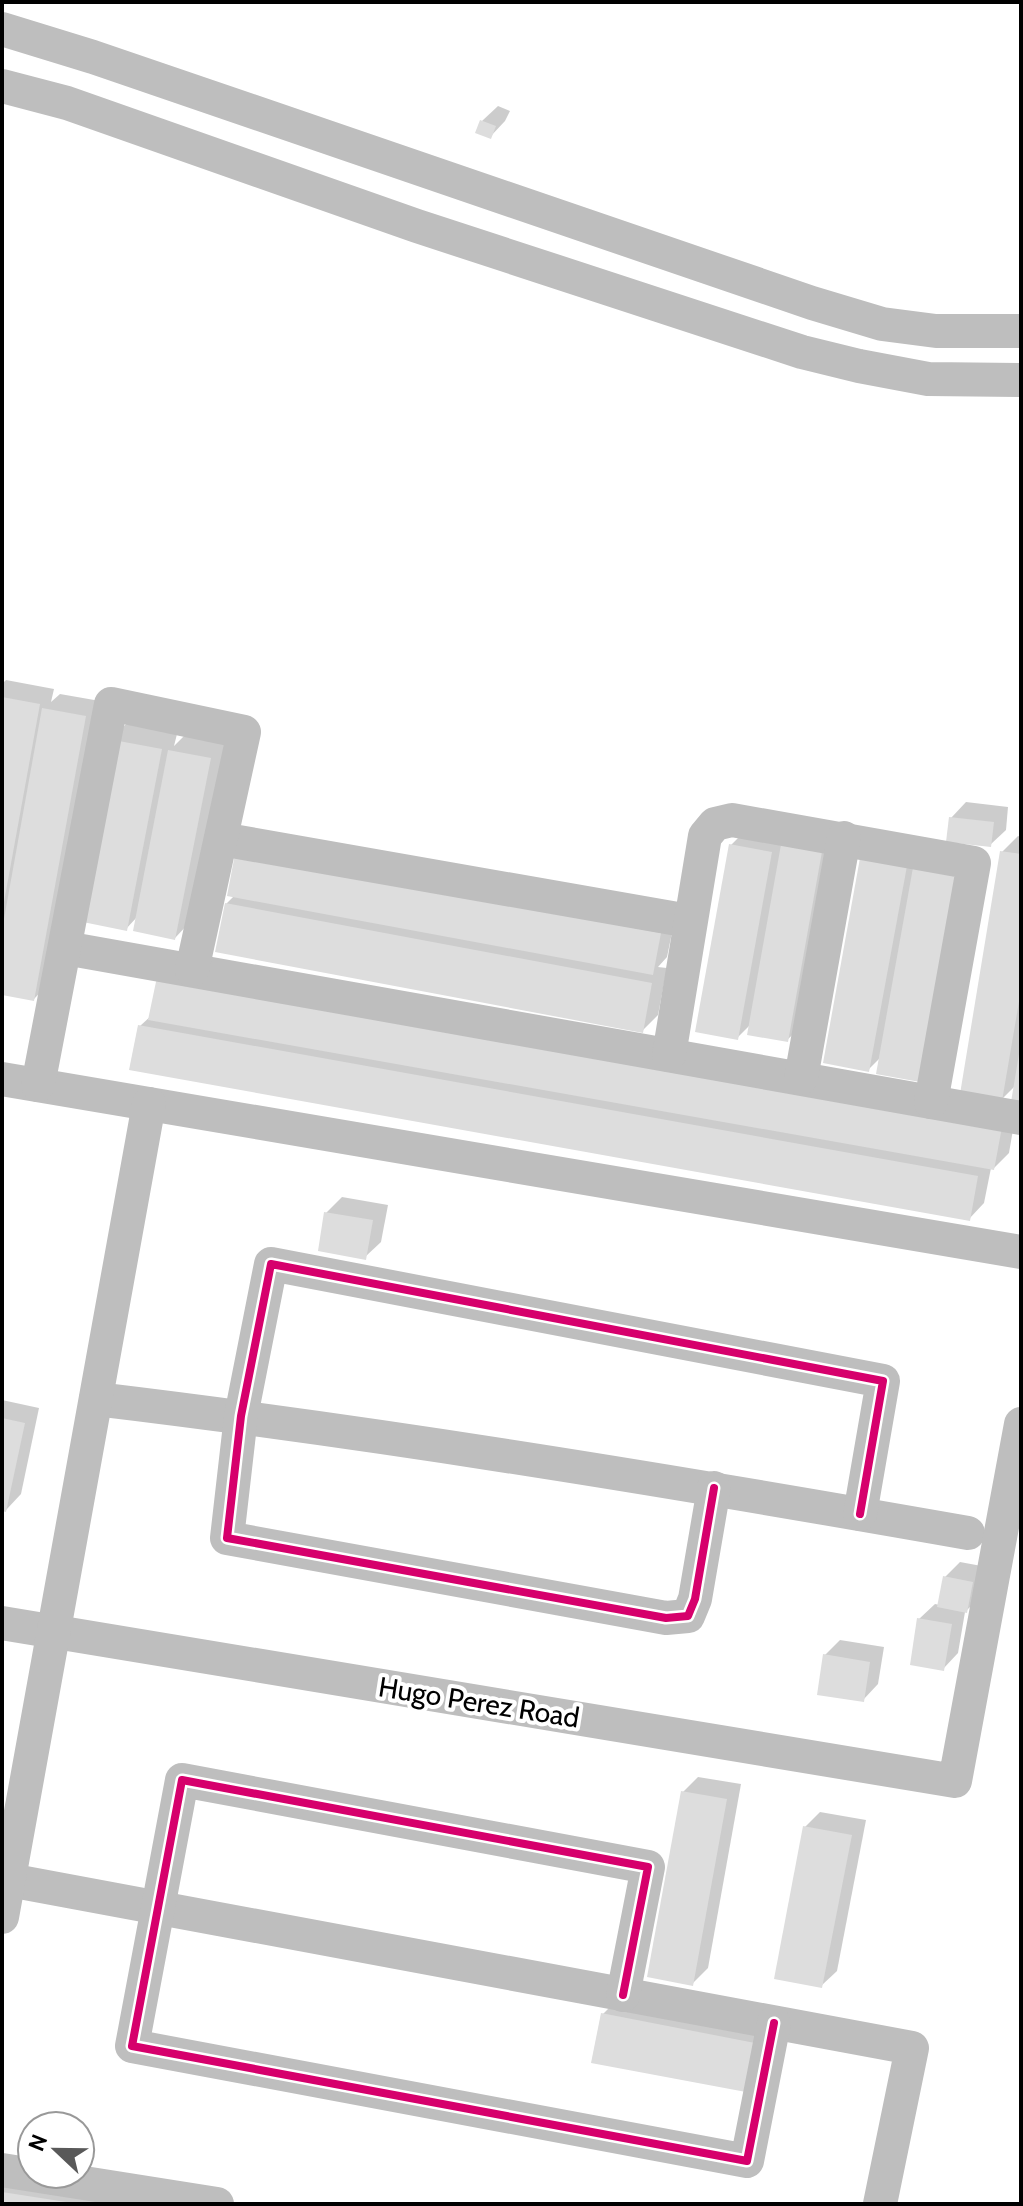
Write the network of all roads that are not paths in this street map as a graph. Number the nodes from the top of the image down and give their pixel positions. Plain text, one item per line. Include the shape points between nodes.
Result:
1 (2, 29) edge
2 (2, 86) edge
3 (1021, 331) edge
4 (1021, 380) edge
5 (844, 838) junction
6 (221, 839) junction
7 (689, 921) junction
8 (65, 948) junction
9 (192, 970) junction
10 (669, 1055) junction
11 (801, 1078) junction
12 (2, 1079) edge
13 (38, 1085) junction
14 (931, 1102) junction
15 (149, 1104) junction
16 (1021, 1118) edge
17 (1021, 1252) edge
18 (96, 1399) junction
19 (241, 1416) junction
20 (1021, 1424) edge
21 (714, 1488) junction
22 (860, 1514) junction
23 (968, 1533) dead end
24 (2, 1623) edge
25 (54, 1632) junction
26 (9, 1880) junction
27 (158, 1908) junction
28 (2, 1917) edge
29 (623, 1995) junction
30 (774, 2023) junction
31 (2, 2170) edge
32 (217, 2204) edge
33 (880, 2204) edge

1 - 3 street via 882,324 936,331
2 - 4 street via 67,103 417,226 802,352 928,379
5 - 7 street via 732,820 715,824 705,836
5 - 11 street
5 - 14 street via 974,863
6 - 7 street
6 - 8 street via 244,732 111,704
6 - 9 street
7 - 10 street
8 - 9 street
8 - 13 street
9 - 10 street
10 - 11 street
11 - 14 street
12 - 13 street
13 - 15 street
14 - 16 street
15 - 17 street
15 - 18 street
18 - 19 street
18 - 25 street
19 - 21 street
19 - 21 street via 227,1538 666,1618 688,1616 695,1599
19 - 22 street via 271,1264 883,1381
20 - 25 street, Hugo Perez Road via 955,1781
21 - 22 street
22 - 23 street
24 - 25 street, Hugo Perez Road
25 - 26 street
26 - 27 street
26 - 28 street
27 - 29 street
27 - 29 street via 182,1780 648,1867
27 - 30 street via 132,2046 747,2161
29 - 30 street
30 - 33 street via 912,2048
31 - 32 street

